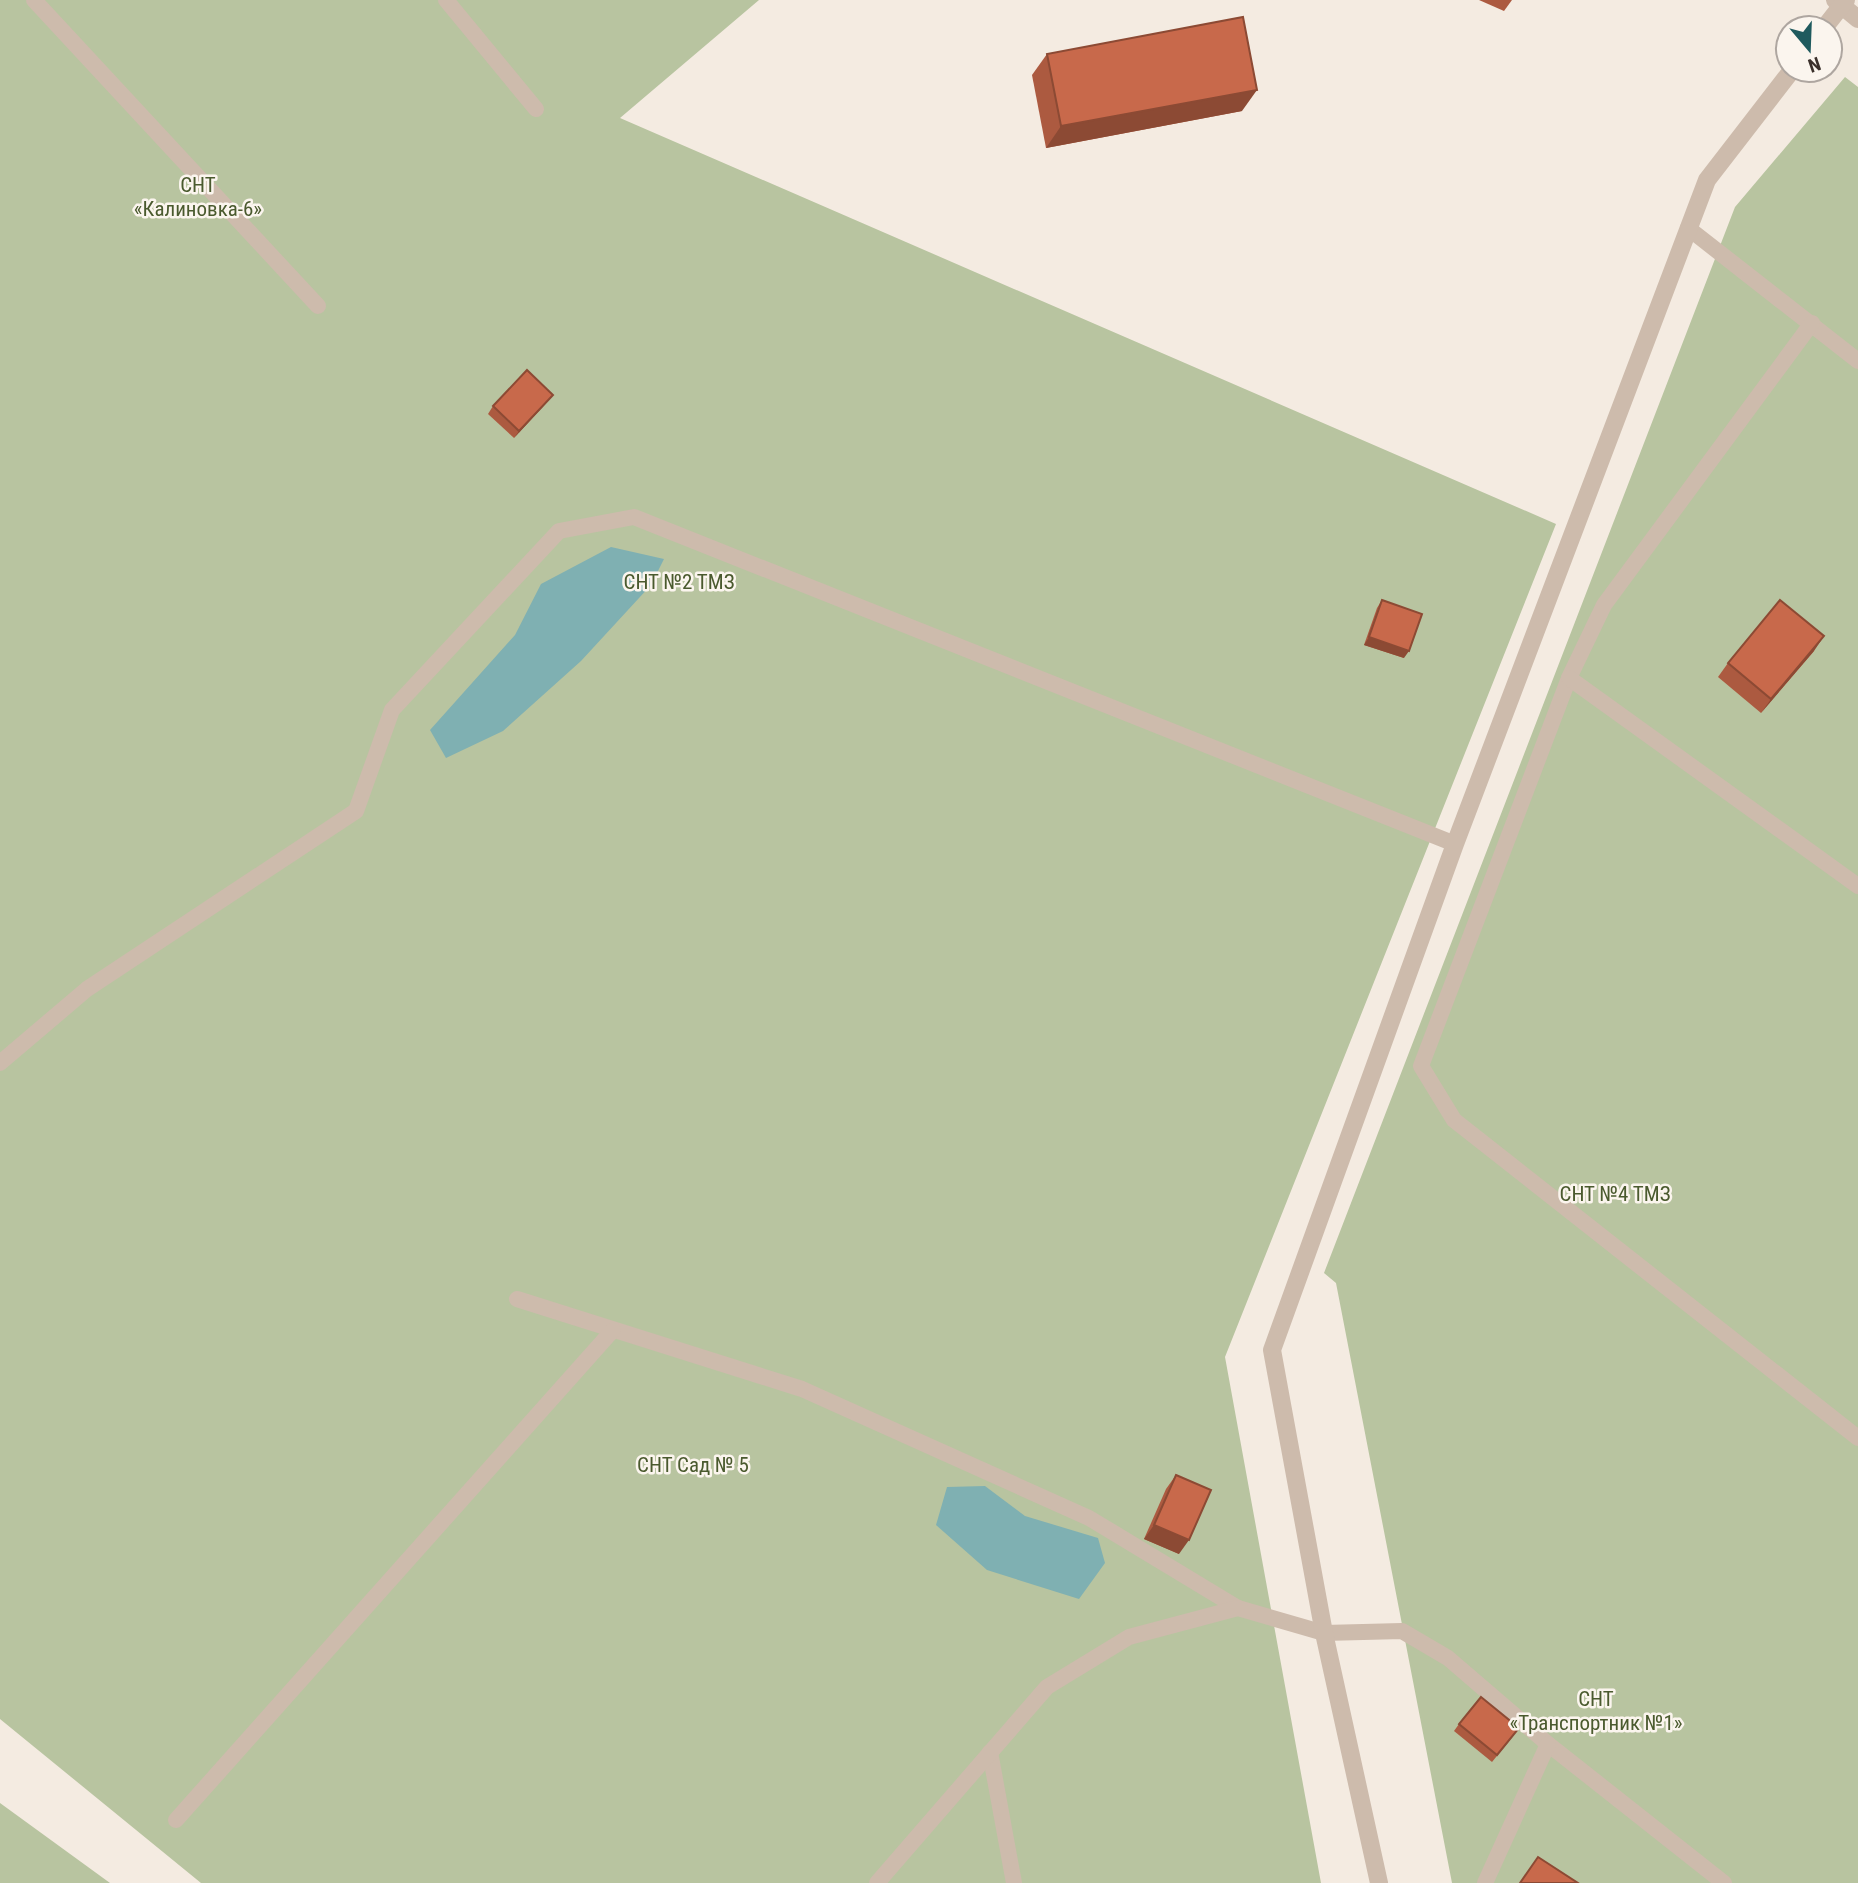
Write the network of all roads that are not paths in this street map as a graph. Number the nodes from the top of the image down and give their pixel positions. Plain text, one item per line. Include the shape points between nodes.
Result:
1 (34, 0) edge
2 (446, 0) edge
3 (1841, 2) edge
4 (1858, 19) edge
5 (1781, 84) edge
6 (536, 109) dead end
7 (1688, 228) junction
8 (318, 306) dead end
9 (1812, 323) junction
10 (1858, 360) edge
11 (1569, 678) junction
12 (1455, 844) junction
13 (1858, 886) edge
14 (0, 1063) edge
15 (517, 1299) dead end
16 (613, 1330) junction
17 (1858, 1438) edge
18 (1238, 1608) junction
19 (1324, 1633) junction
20 (1548, 1744) junction
21 (990, 1752) junction
22 (176, 1820) dead end
23 (877, 1883) edge
24 (1014, 1883) edge
25 (1379, 1883) edge
26 (1485, 1883) edge
27 (1724, 1883) edge

1 - 8 lane
2 - 6 lane
3 - 4 street
5 - 7 street via 1707,180
7 - 9 lane
7 - 12 street
9 - 10 lane
9 - 11 lane via 1604,605
11 - 13 lane
11 - 17 lane via 1421,1066 1454,1120
12 - 14 lane via 634,516 559,531 392,710 356,811 87,989
12 - 19 street via 1272,1350
15 - 16 lane
16 - 18 lane via 802,1389 1089,1518
16 - 22 lane
18 - 19 lane
18 - 21 lane via 1129,1637 1047,1687
19 - 20 lane via 1402,1631 1448,1658
19 - 25 street
20 - 26 lane
20 - 27 lane
21 - 23 lane
21 - 24 lane

